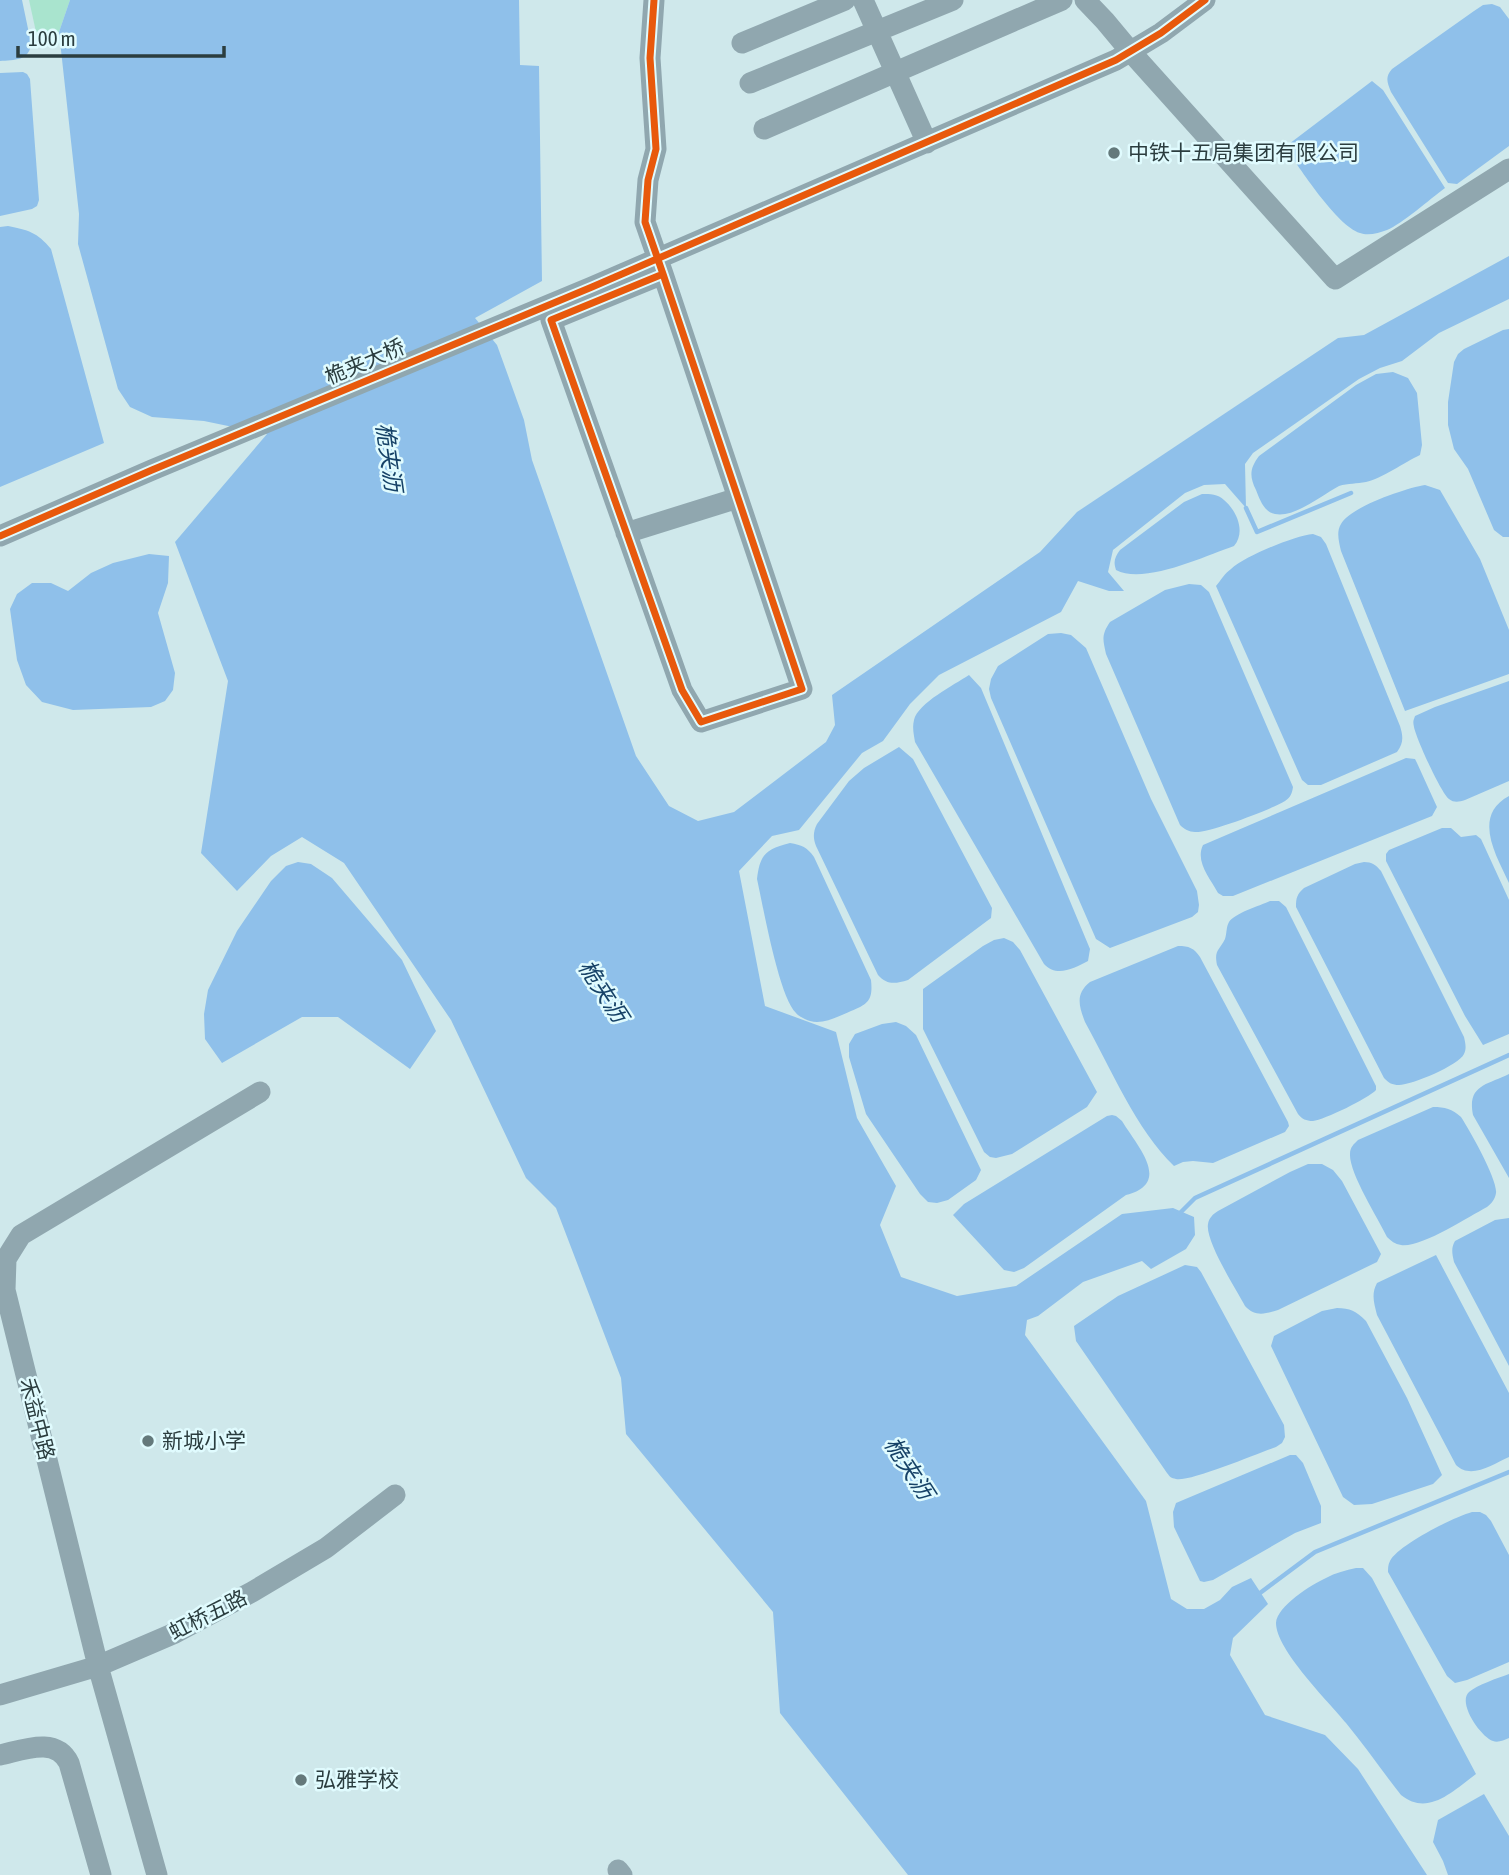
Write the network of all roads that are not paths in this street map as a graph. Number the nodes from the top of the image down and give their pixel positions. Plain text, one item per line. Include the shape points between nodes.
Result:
1 (654, 0) edge
2 (845, 0) edge
3 (863, 0) edge
4 (953, 0) edge
5 (1062, 0) edge
6 (1085, 0) edge
7 (1205, 0) edge
8 (877, 31) junction
9 (743, 43) dead end
10 (1130, 51) junction
11 (895, 73) junction
12 (750, 83) dead end
13 (764, 129) dead end
14 (927, 143) junction
15 (1509, 169) edge
16 (660, 266) junction
17 (738, 498) junction
18 (626, 533) junction
19 (0, 536) edge
20 (260, 1091) dead end
21 (395, 1494) dead end
22 (98, 1666) junction
23 (0, 1695) edge
24 (0, 1755) edge
25 (101, 1875) edge
26 (157, 1875) edge

1 - 16 street via 650,58 656,149 645,222
2 - 9 street
3 - 8 street
4 - 8 street
5 - 11 street
6 - 10 street
7 - 10 street
8 - 11 street
8 - 12 street
10 - 14 street
10 - 15 street via 1335,279
11 - 13 street
11 - 14 street
14 - 16 street
16 - 17 street
16 - 18 street via 551,320
16 - 19 street, 桅夹大桥 via 592,287
17 - 18 street
17 - 18 street via 802,690 701,722 682,690
20 - 22 street, 禾益中路 via 21,1235 6,1259 5,1290
21 - 22 street, 虹桥五路 via 326,1548 252,1592 175,1633
22 - 23 street, 虹桥五路
22 - 26 street, 禾益中路
24 - 25 street via 49,1746 65,1755

